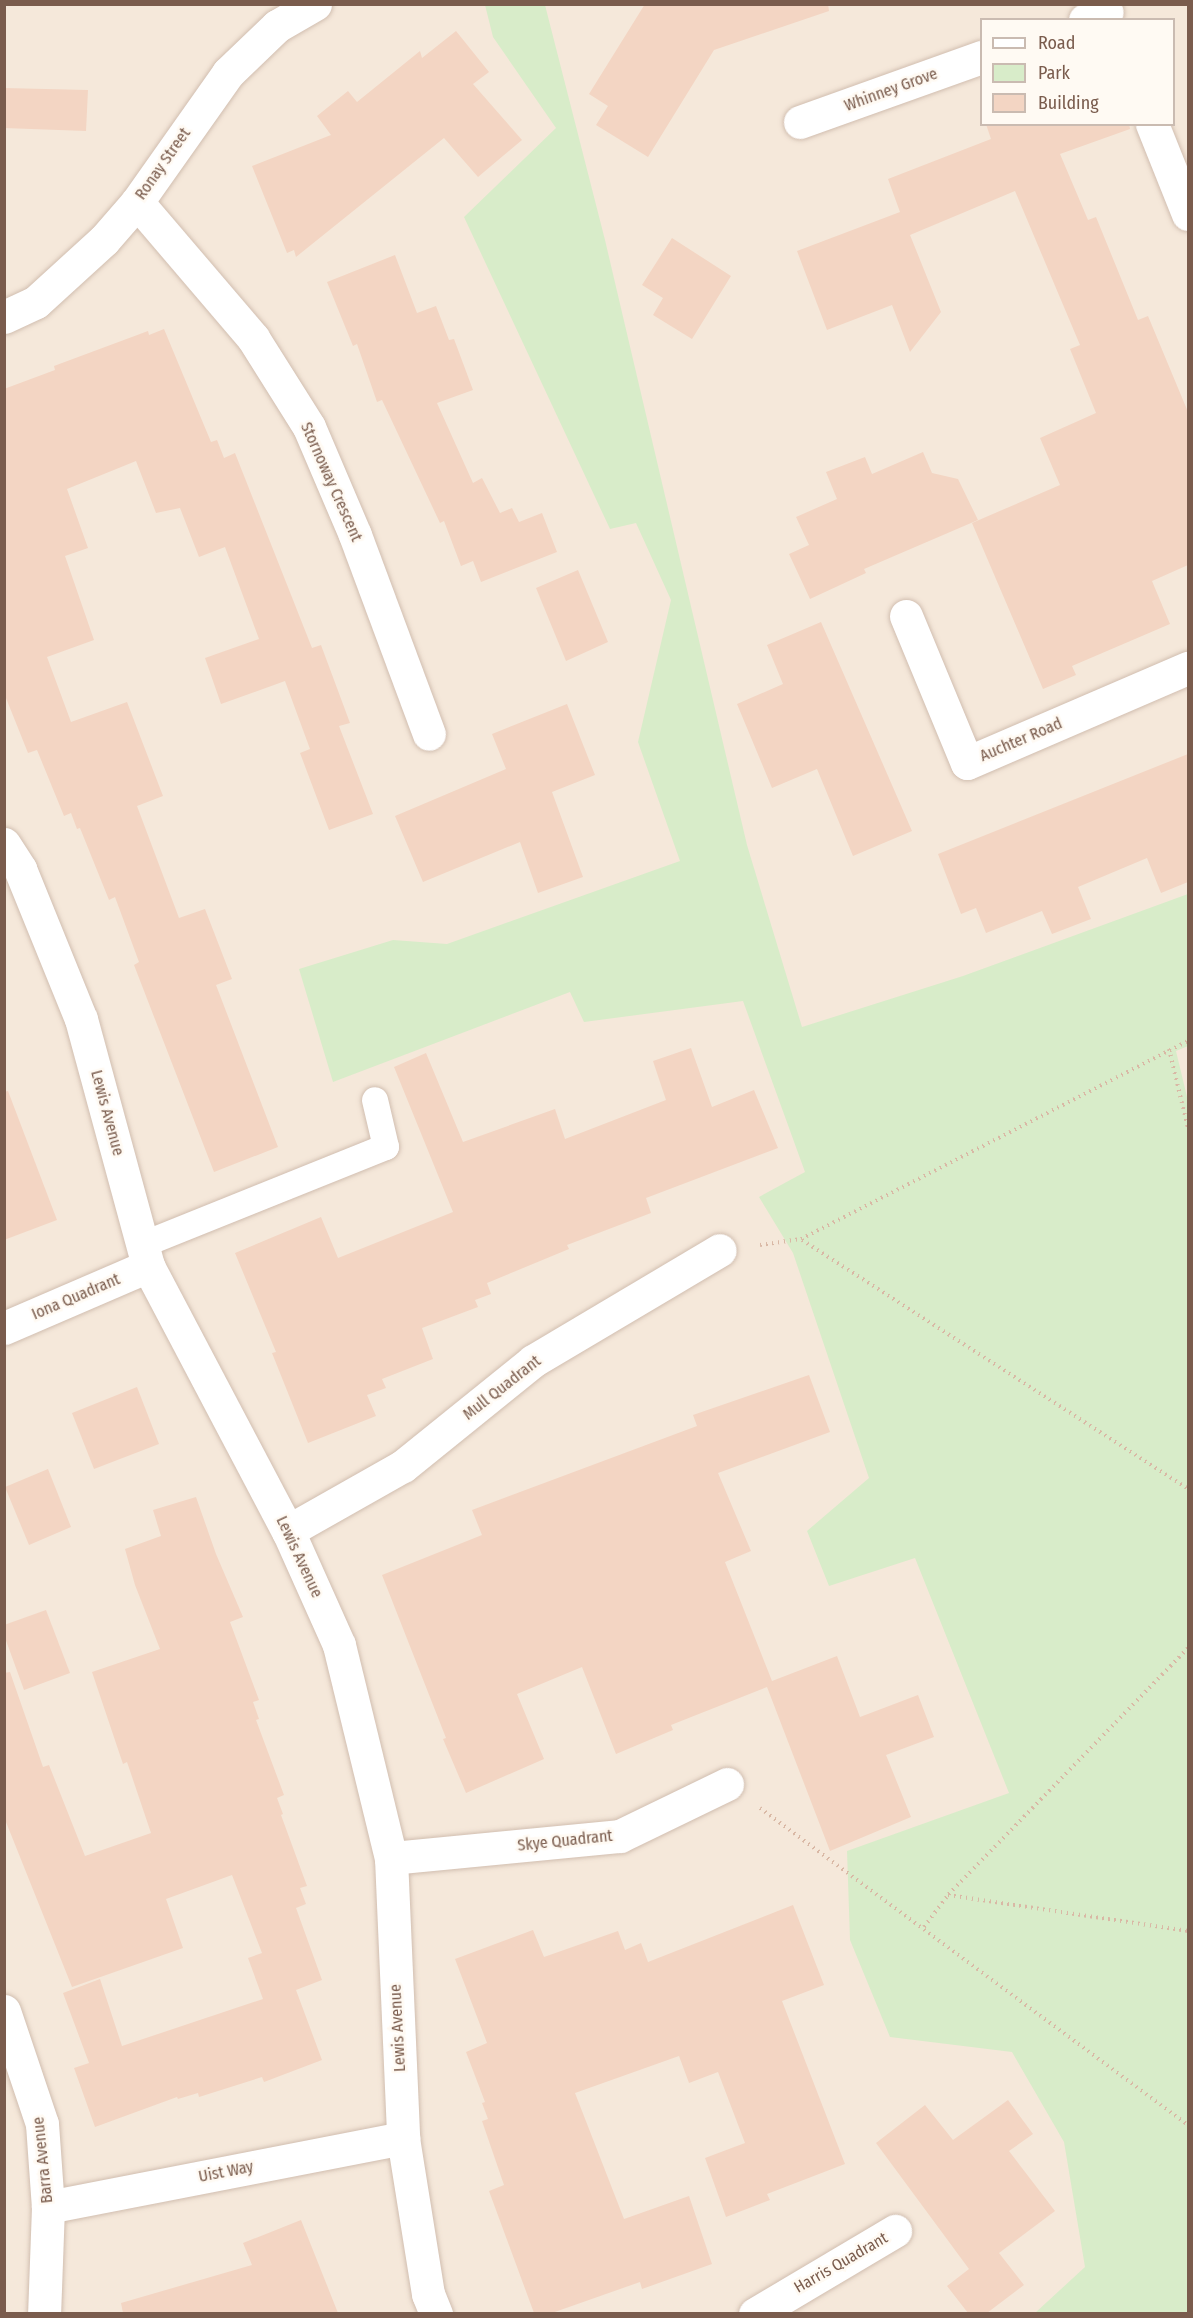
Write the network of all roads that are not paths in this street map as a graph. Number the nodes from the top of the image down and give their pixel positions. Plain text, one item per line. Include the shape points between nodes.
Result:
1 (315, 4) edge
2 (980, 57) edge
3 (800, 122) dead end
4 (1153, 126) edge
5 (137, 202) junction
6 (1188, 214) edge
7 (4, 317) edge
8 (906, 616) dead end
9 (1188, 668) edge
10 (429, 734) dead end
11 (10, 865) edge
12 (375, 1100) dead end
13 (720, 1250) road end
14 (145, 1256) junction
15 (4, 1328) edge
16 (288, 1531) junction
17 (728, 1784) road end
18 (391, 1858) junction
19 (4, 2011) edge
20 (403, 2138) junction
21 (48, 2207) junction
22 (895, 2232) dead end
23 (44, 2313) edge
24 (436, 2313) edge
25 (755, 2313) edge

1 - 5 street, Ronay Street via 277,26 228,73
2 - 3 street, Whinney Grove
4 - 6 street
5 - 7 street, Ronay Street via 104,240 36,302
5 - 10 street, Stornoway Crescent via 253,338 309,427 355,535
8 - 9 street, Auchter Road via 967,763
11 - 14 street, Lewis Avenue via 81,1019
12 - 14 lane via 386,1147
13 - 16 street, Mull Quadrant via 533,1361 403,1466
14 - 15 street, Iona Quadrant
14 - 16 street, Lewis Avenue
16 - 18 street, Lewis Avenue via 339,1645
17 - 18 street, Skye Quadrant via 620,1836
18 - 20 street, Lewis Avenue
19 - 21 street, Barra Avenue via 42,2124
20 - 21 street, Uist Way
20 - 24 street, Lewis Avenue via 428,2294
21 - 23 street, Barra Avenue
22 - 25 street, Harris Quadrant

